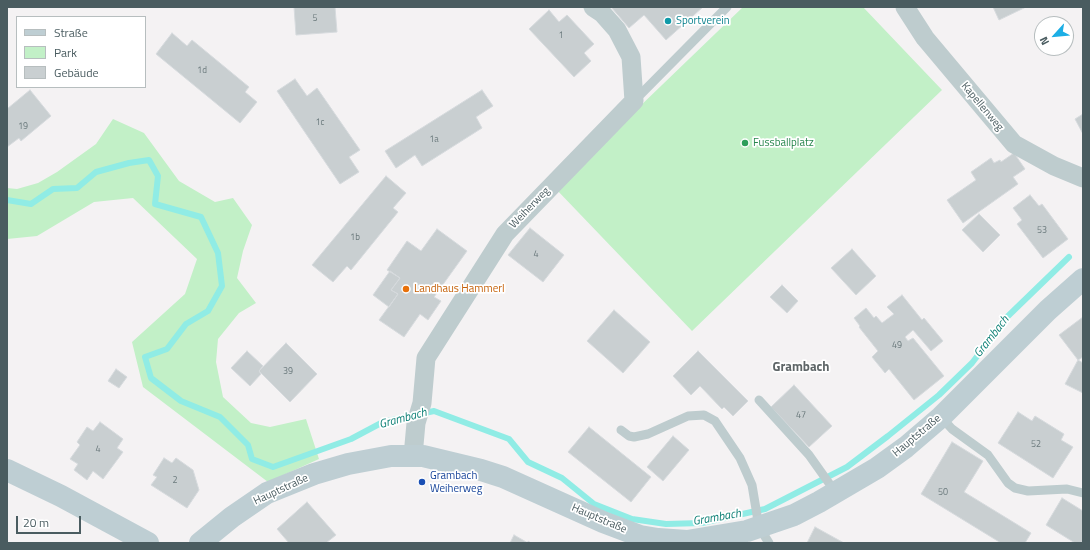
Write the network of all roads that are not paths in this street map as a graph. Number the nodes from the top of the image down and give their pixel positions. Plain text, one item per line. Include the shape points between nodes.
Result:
1 (593, 7) edge
2 (727, 7) edge
3 (906, 7) edge
4 (634, 101) junction
5 (1083, 178) edge
6 (1083, 279) edge
7 (759, 400) dead end
8 (941, 417) junction
9 (621, 430) dead end
10 (413, 456) junction
11 (7, 470) edge
12 (833, 489) junction
13 (1083, 494) edge
14 (761, 529) edge
15 (693, 542) edge
16 (148, 543) edge
17 (200, 543) edge

1 - 4 street via 617,30 631,57
2 - 4 lane, Weiherweg
3 - 5 street, Kapellenweg via 925,38 1014,144 1054,166
4 - 10 street, Weiherweg via 505,234 426,358
6 - 8 main road, Hauptstraße via 1048,310
7 - 12 lane via 823,473
8 - 12 main road, Hauptstraße via 877,468
8 - 13 lane via 952,429 988,456 1008,483 1015,488 1028,491 1067,489
9 - 14 lane via 634,438 688,416 704,415 715,420 740,458 752,485
10 - 15 main road, Hauptstraße via 462,464 503,477 640,536
10 - 17 main road, Hauptstraße via 391,456 355,462 292,483 250,504
11 - 16 main road
12 - 14 main road, Hauptstraße via 794,515
14 - 15 main road, Hauptstraße

